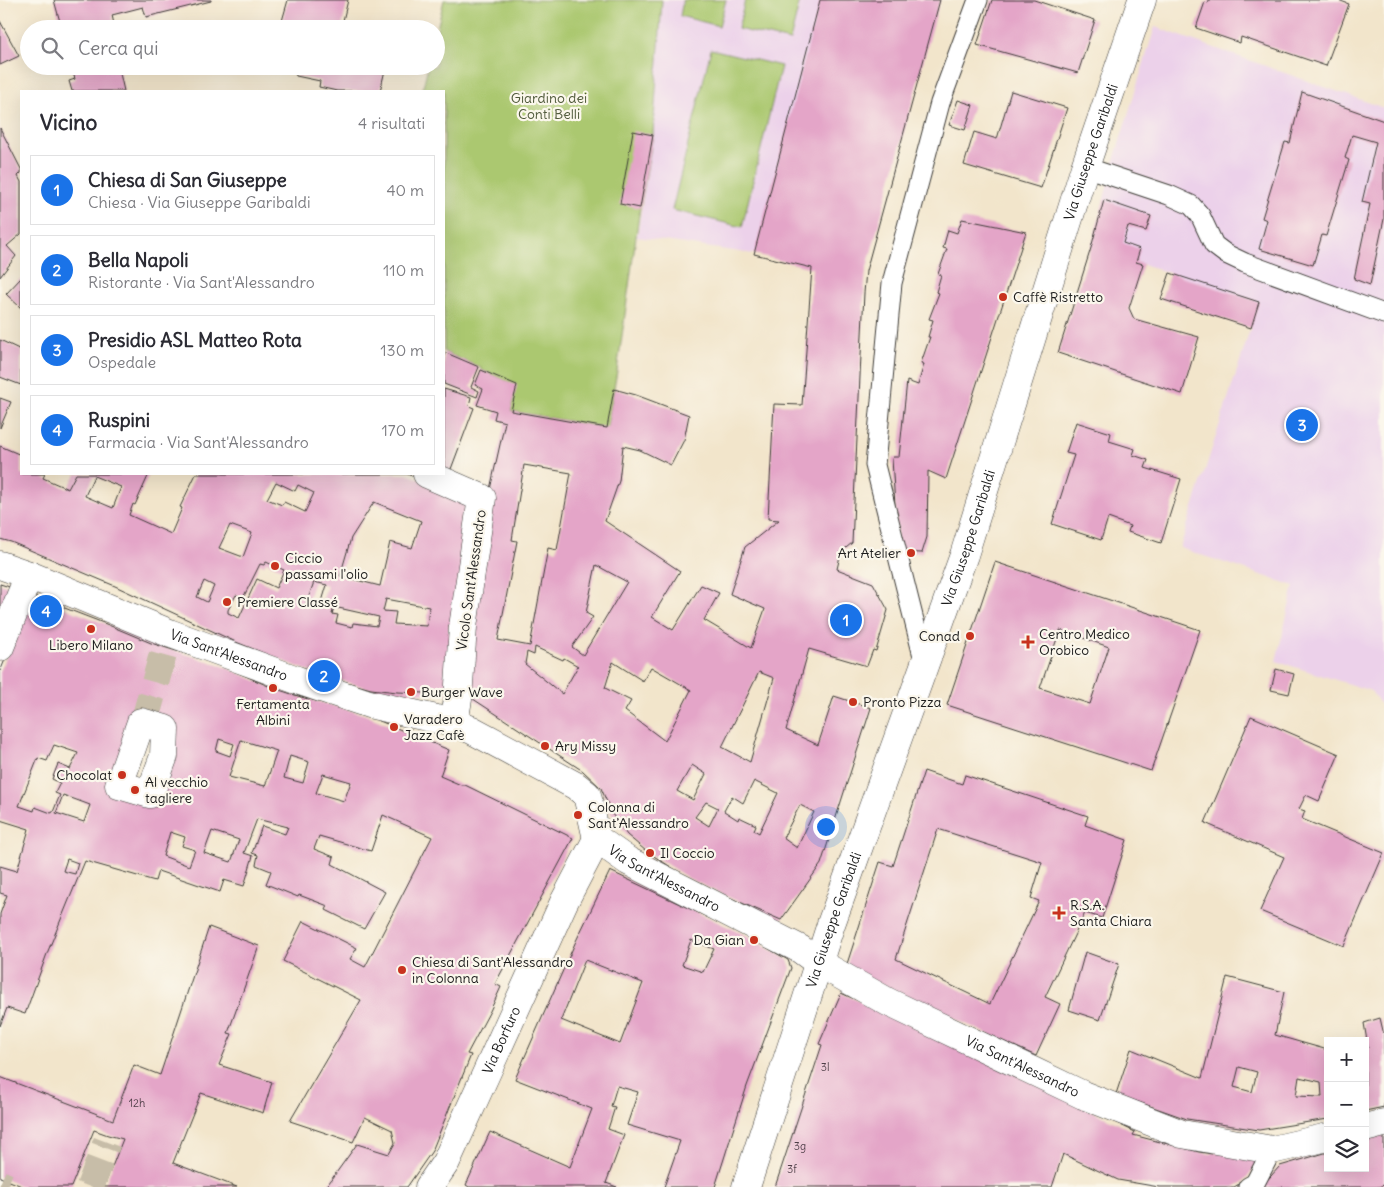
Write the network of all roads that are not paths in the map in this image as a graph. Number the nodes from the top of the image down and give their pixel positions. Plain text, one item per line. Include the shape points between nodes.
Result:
1 (978, 0) edge
2 (1140, 0) edge
3 (1086, 167) junction
4 (1384, 314) edge
5 (429, 475) edge
6 (0, 565) edge
7 (28, 575) junction
8 (0, 647) edge
9 (925, 664) junction
10 (454, 723) junction
11 (597, 839) junction
12 (819, 963) junction
13 (1384, 1123) edge
14 (1369, 1127) edge
15 (1324, 1138) edge
16 (1272, 1150) junction
17 (429, 1187) edge
18 (746, 1187) edge
19 (1248, 1187) edge

1 - 9 lane via 940,102 892,283 875,466
2 - 3 street, Via Giuseppe Garibaldi
3 - 4 lane via 1191,205 1200,214 1214,244 1245,263
3 - 9 street, Via Giuseppe Garibaldi via 964,555
5 - 10 street, Vicolo Sant'Alessandro via 482,498 463,627
6 - 7 street, Via Sant'Alessandro
7 - 8 street
7 - 10 street, Via Sant'Alessandro via 167,640 369,704
9 - 12 street, Via Giuseppe Garibaldi
10 - 11 street, Via Sant'Alessandro via 587,794
11 - 12 street, Via Sant'Alessandro via 628,860 800,949
11 - 17 street, Via Borfuro via 564,902 446,1162
12 - 16 street, Via Sant'Alessandro via 888,1002 1084,1095 1182,1134
12 - 18 street, Via Giuseppe Garibaldi
13 - 14 street
15 - 16 street, Via Sant'Alessandro
16 - 19 lane via 1255,1183

